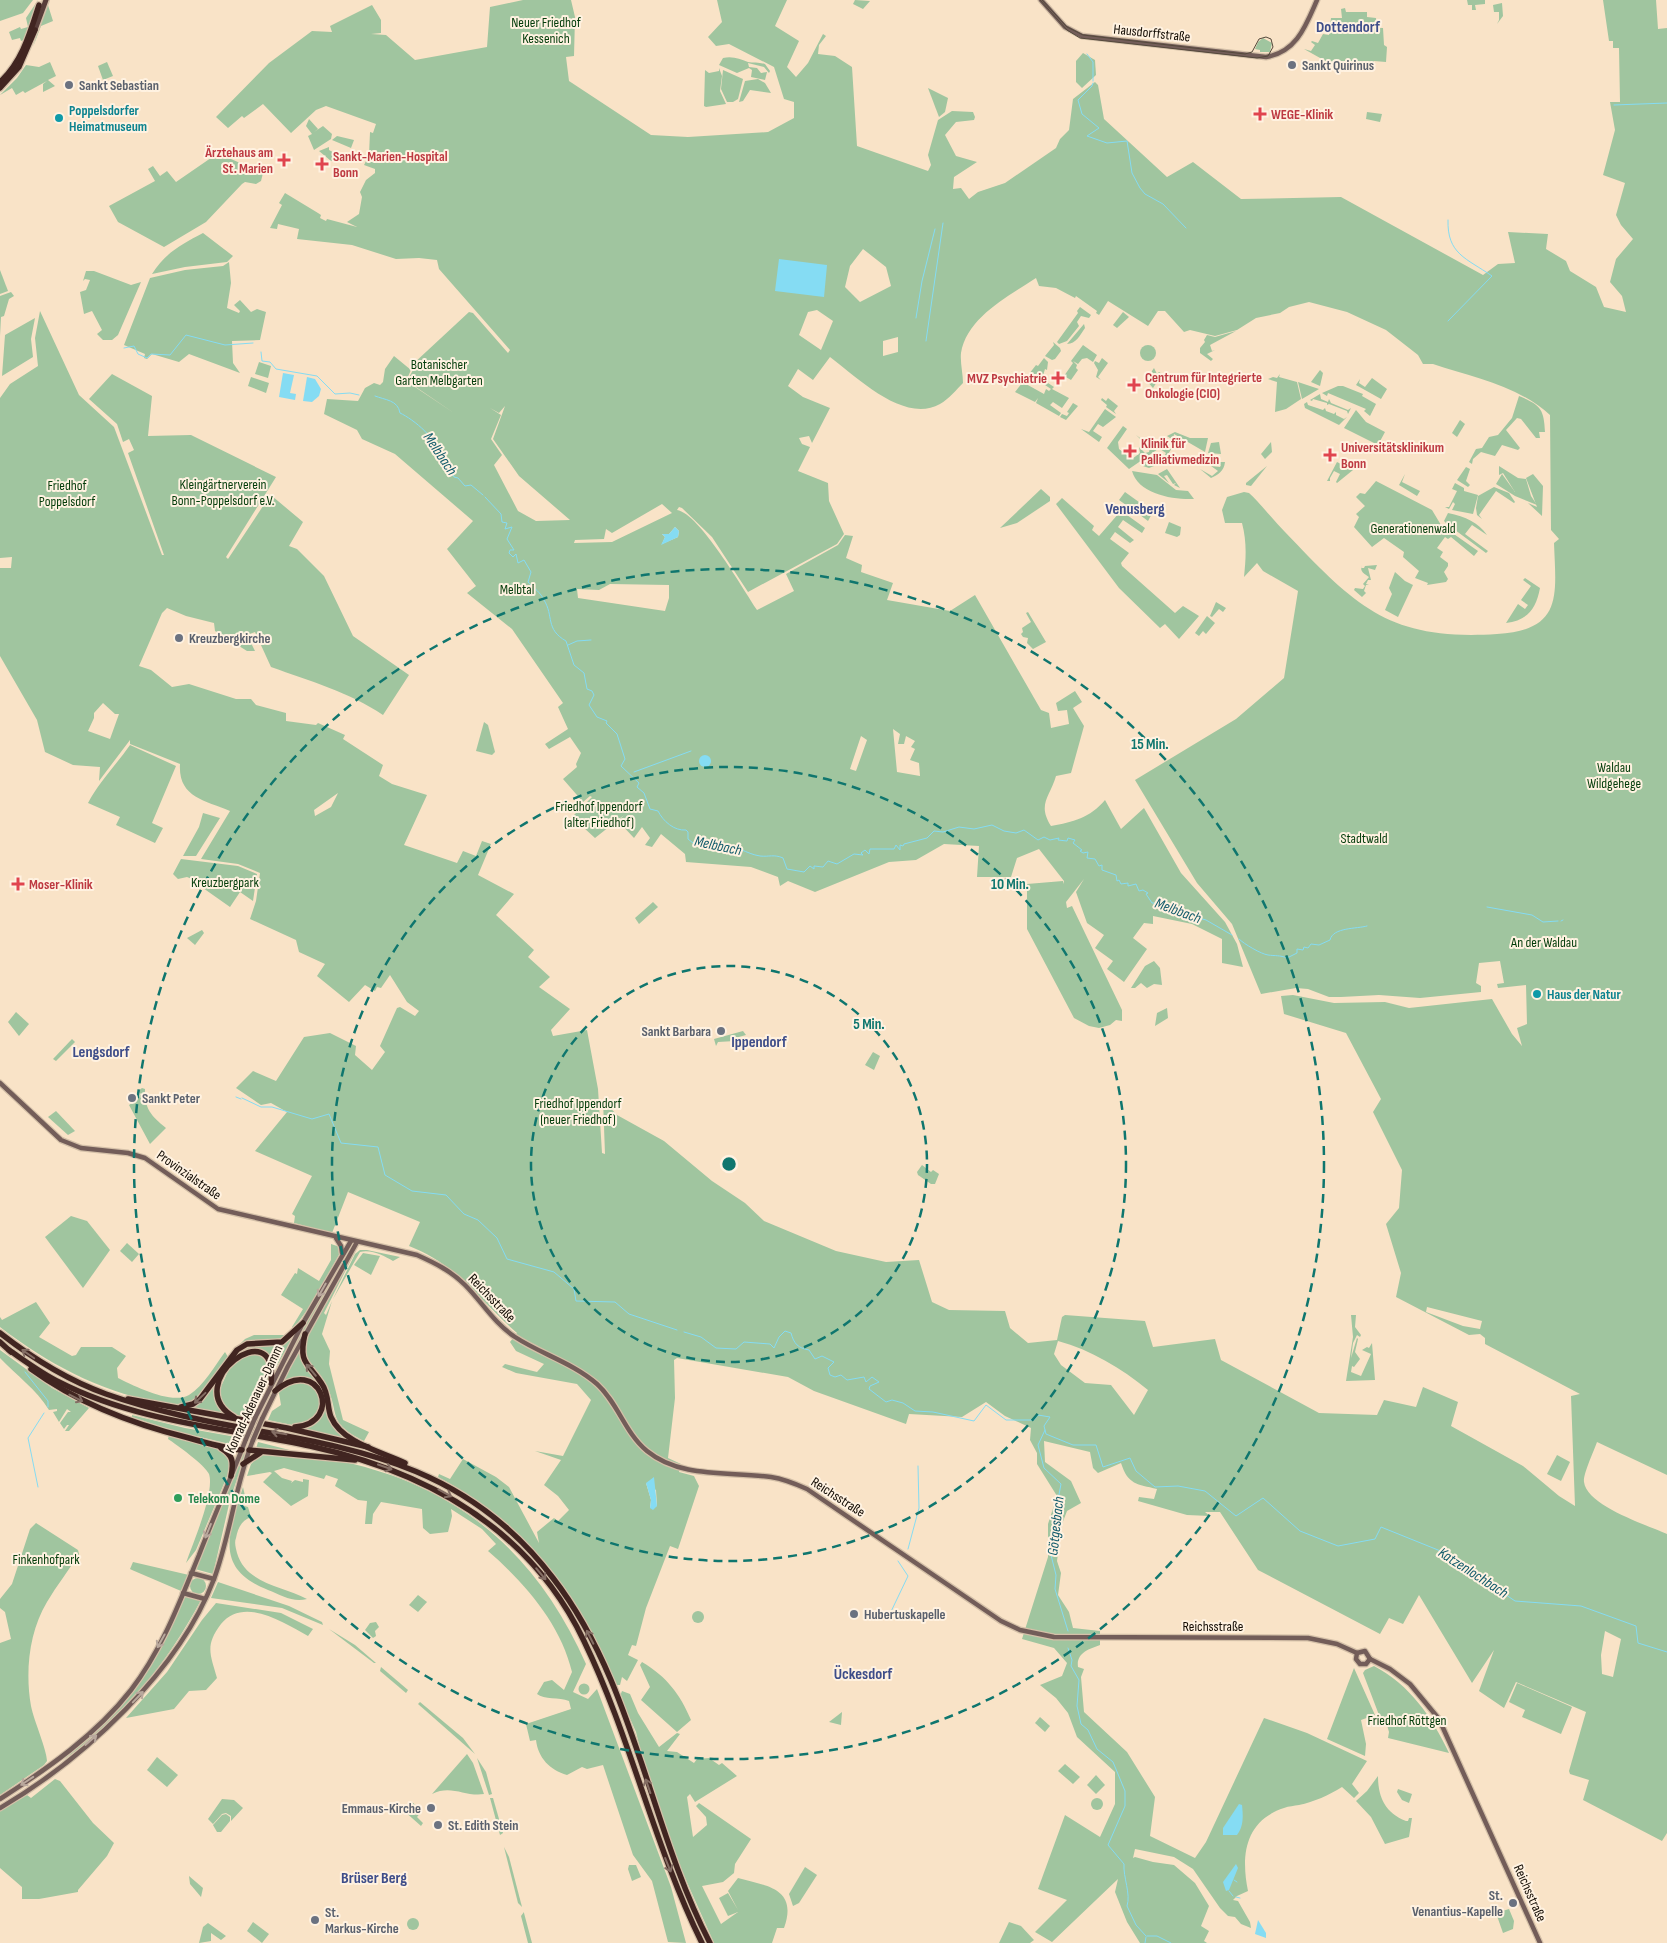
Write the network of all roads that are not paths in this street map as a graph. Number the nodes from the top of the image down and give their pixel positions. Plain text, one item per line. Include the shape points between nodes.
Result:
1 (46, 0) edge
2 (1041, 0) edge
3 (1317, 0) edge
4 (40, 2) edge
5 (35, 30) joint
6 (0, 82) edge
7 (0, 88) edge
8 (0, 1083) edge
9 (336, 1238) junction
10 (354, 1242) junction
11 (341, 1257) junction
12 (303, 1323) junction
13 (0, 1333) edge
14 (305, 1334) junction
15 (0, 1342) edge
16 (9, 1350) junction
17 (271, 1383) junction
18 (275, 1391) junction
19 (119, 1398) junction
20 (169, 1406) junction
21 (238, 1419) junction
22 (288, 1428) junction
23 (217, 1446) junction
24 (368, 1447) junction
25 (245, 1450) junction
26 (262, 1452) junction
27 (369, 1462) junction
28 (243, 1464) junction
29 (426, 1475) junction
30 (231, 1476) junction
31 (191, 1573) junction
32 (214, 1579) junction
33 (183, 1593) junction
34 (205, 1598) junction
35 (1357, 1654) junction
36 (1370, 1659) junction
37 (0, 1799) edge
38 (0, 1808) edge
39 (702, 1943) edge
40 (710, 1943) edge
41 (1540, 1943) edge

1 - 5 main road
2 - 3 main road, Hausdorffstraße via 1065,27 1082,36 1251,56 1275,55 1289,48 1296,42
4 - 6 highway via 23,51 16,65
5 - 7 highway via 19,66
8 - 9 main road, Provinzialstraße via 66,1143 145,1158 218,1209
9 - 10 main road, Provinzialstraße
9 - 11 main road via 342,1248
10 - 11 main road, Konrad-Adenauer-Damm
10 - 14 main road, Konrad-Adenauer-Damm
10 - 35 main road, Reichsstraße via 417,1255 452,1274 504,1328 598,1385 635,1438 662,1460 706,1472 772,1477 807,1489 1013,1628 1060,1638 1299,1638 1337,1644
11 -> 12 main road, Konrad-Adenauer-Damm
12 - 17 main road, Konrad-Adenauer-Damm
12 -> 20 highway via 282,1342 247,1344 237,1350 200,1399 186,1406
19 -> 13 highway via 62,1375
14 - 18 main road, Konrad-Adenauer-Damm
24 -> 14 highway via 342,1431 331,1418 324,1386 303,1360
15 - 16 highway
16 -> 23 highway via 26,1366 76,1398 132,1421
16 - 27 highway via 59,1382 102,1400 156,1416 309,1446
17 - 21 highway via 271,1364 260,1353 245,1352 233,1360 220,1381 217,1395 222,1408
17 - 25 main road, Konrad-Adenauer-Damm, bridge via 246,1439
18 - 22 highway via 287,1382 302,1379 313,1383 322,1395 318,1418 303,1427
18 - 25 main road, Konrad-Adenauer-Damm, bridge via 253,1440
19 - 20 highway
29 -> 19 highway via 364,1452 178,1414
20 - 21 highway
21 - 22 highway
22 - 24 highway
23 - 25 highway
23 - 30 highway via 230,1454 233,1460
24 - 29 highway
25 - 26 highway
25 - 28 main road, Konrad-Adenauer-Damm
25 - 30 main road, Konrad-Adenauer-Damm
26 - 27 highway
26 - 28 highway
27 -> 39 highway via 446,1494 493,1526 547,1582 567,1610 603,1684 662,1850
28 - 32 main road, Konrad-Adenauer-Damm
40 -> 29 highway via 669,1846 611,1681 573,1605 536,1557 487,1512
30 -> 31 main road, Konrad-Adenauer-Damm
31 - 32 main road
31 - 33 main road, Konrad-Adenauer-Damm
32 - 34 main road, Konrad-Adenauer-Damm
33 - 34 main road
33 -> 37 main road, Konrad-Adenauer-Damm via 150,1662 119,1704 62,1756
38 -> 34 main road, Konrad-Adenauer-Damm via 69,1758 140,1694 172,1655
35 - 36 main road via 1366,1651
35 - 36 main road via 1360,1664
36 - 41 main road, Reichsstraße via 1410,1684 1439,1719

